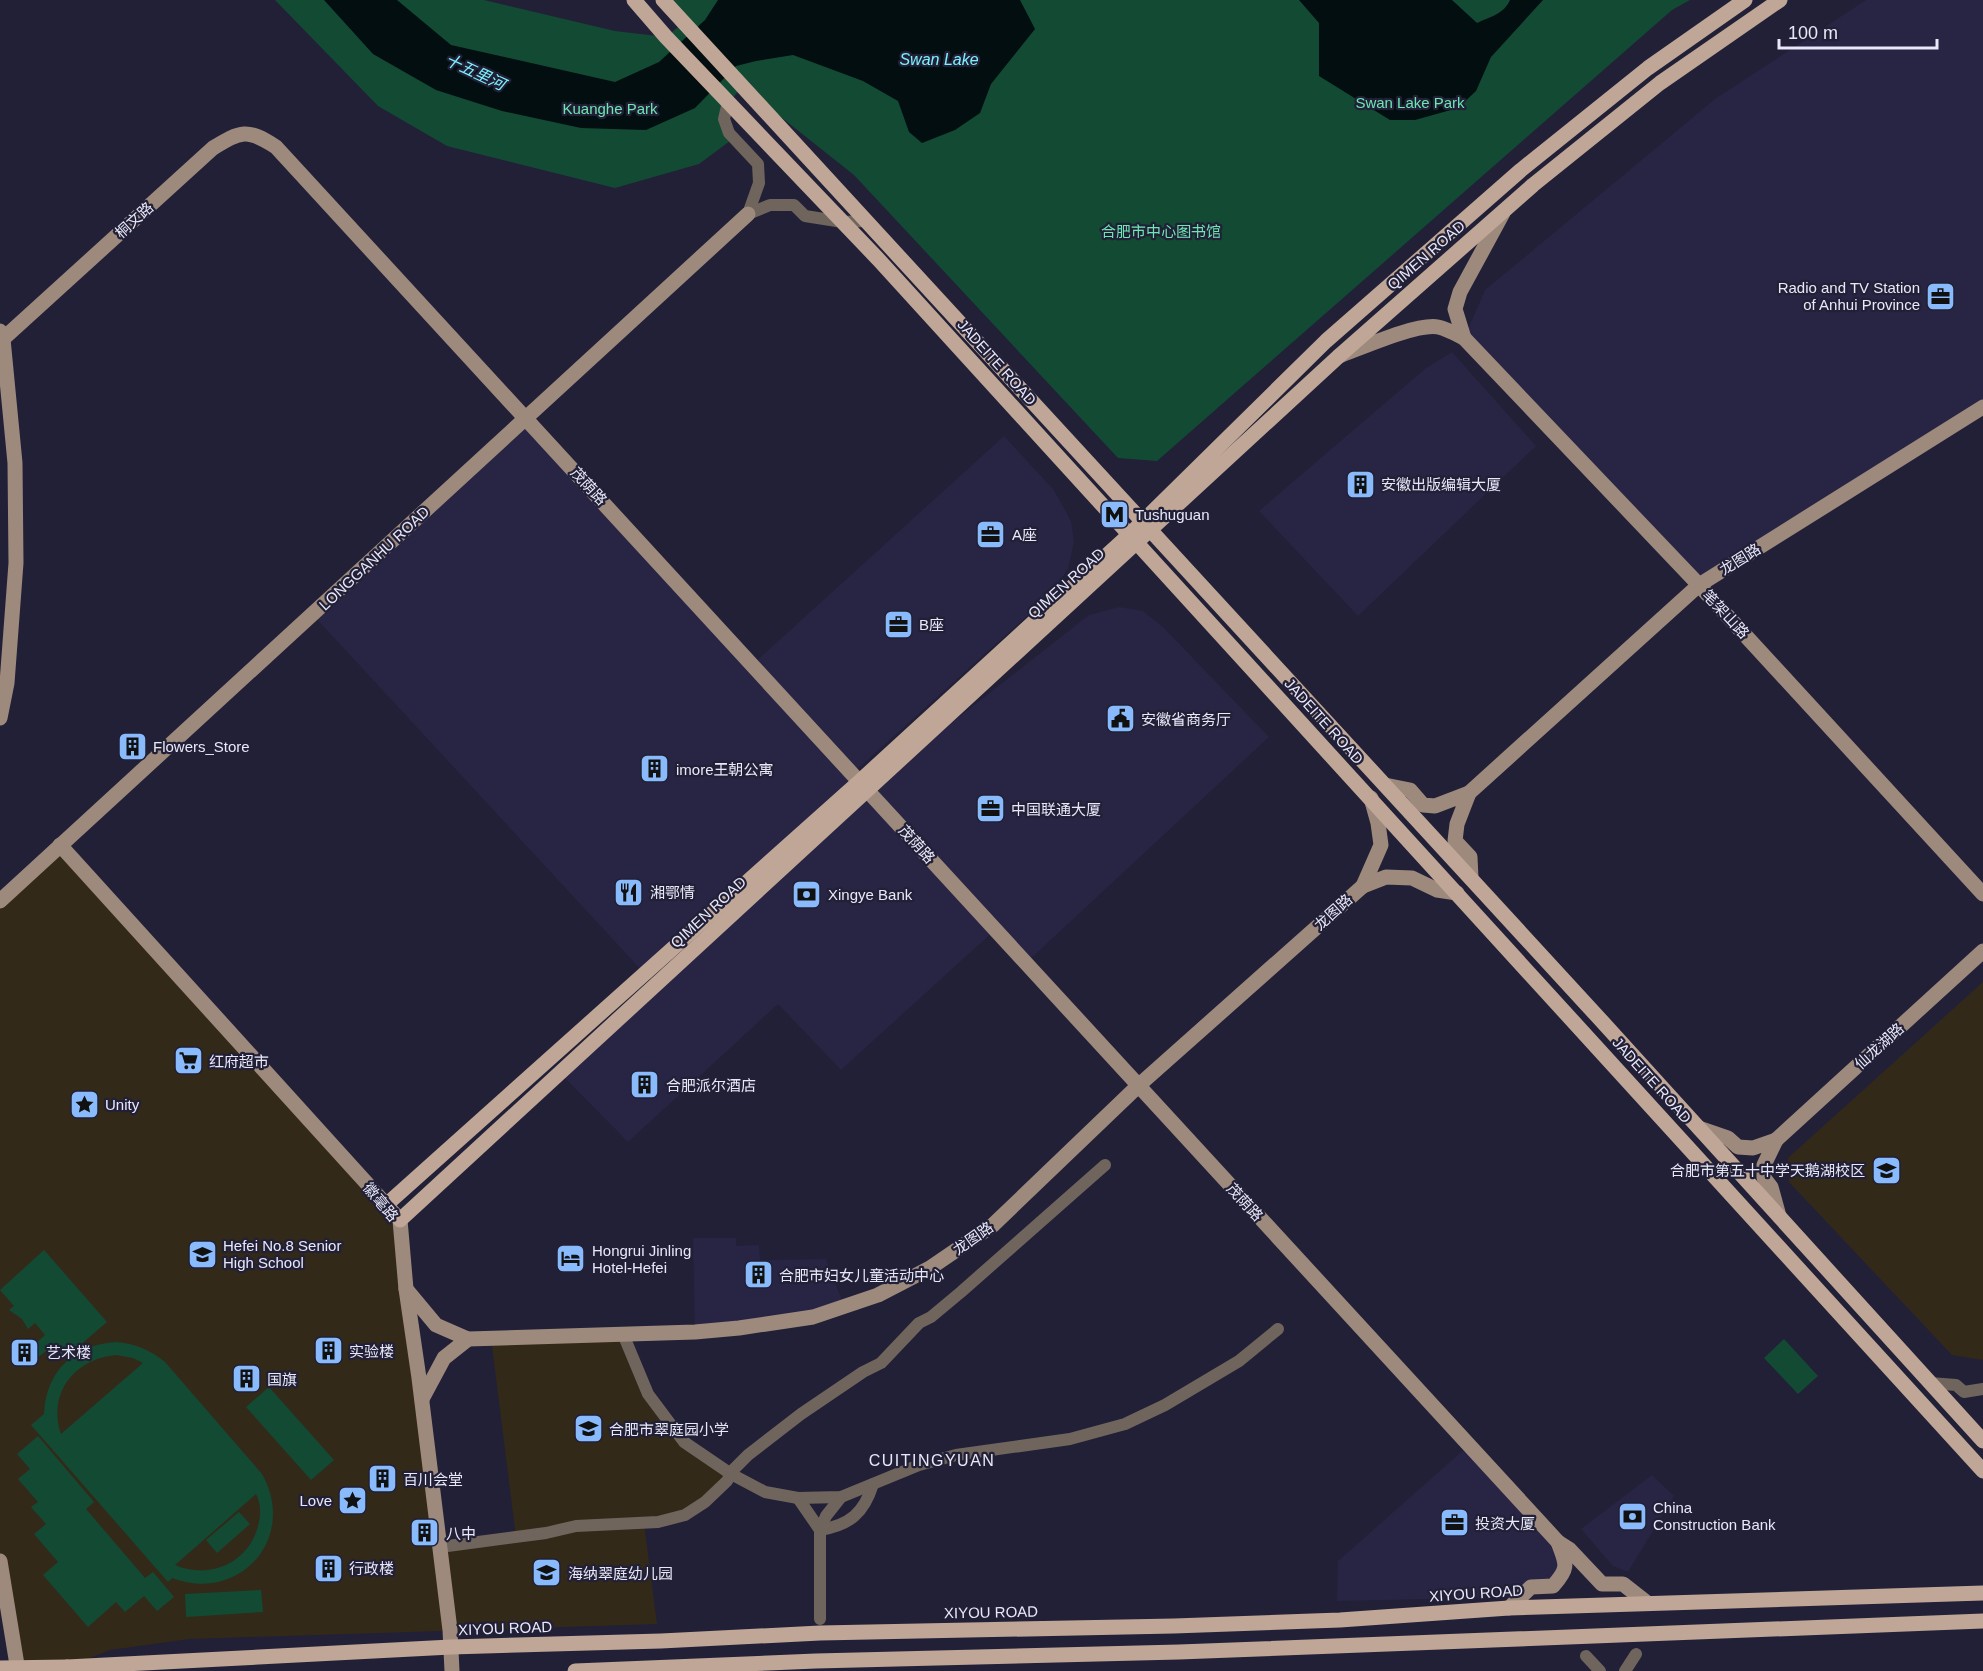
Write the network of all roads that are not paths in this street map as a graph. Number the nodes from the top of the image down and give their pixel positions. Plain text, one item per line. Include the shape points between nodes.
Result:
1 (634, 0) edge
2 (663, 0) edge
3 (1745, 0) edge
4 (1780, 0) edge
5 (728, 102) junction
6 (276, 147) joint
7 (1505, 209) junction
8 (748, 214) junction
9 (866, 221) junction
10 (843, 222) junction
11 (1, 335) edge
12 (1464, 338) junction
13 (1339, 356) junction
14 (1983, 407) edge
15 (526, 418) junction
16 (1147, 526) junction
17 (1133, 539) junction
18 (1698, 585) junction
19 (0, 718) edge
20 (864, 785) junction
21 (1385, 785) junction
22 (1469, 793) junction
23 (1371, 798) junction
24 (60, 846) junction
25 (1471, 878) junction
26 (1363, 886) junction
27 (1457, 893) junction
28 (1983, 894) edge
29 (0, 901) edge
30 (1983, 951) edge
31 (1138, 1086) junction
32 (1699, 1128) junction
33 (1776, 1140) junction
34 (1105, 1165) dead end
35 (386, 1205) junction
36 (1779, 1216) junction
37 (400, 1220) junction
38 (406, 1289) junction
39 (1278, 1329) dead end
40 (623, 1334) junction
41 (468, 1339) junction
42 (1930, 1383) junction
43 (1983, 1389) edge
44 (422, 1399) junction
45 (1983, 1441) edge
46 (1983, 1471) edge
47 (731, 1474) junction
48 (873, 1484) junction
49 (841, 1497) junction
50 (798, 1498) junction
51 (820, 1530) junction
52 (1558, 1542) junction
53 (440, 1547) junction
54 (0, 1561) edge
55 (1983, 1584) edge
56 (1977, 1594) edge
57 (1646, 1602) junction
58 (1509, 1608) junction
59 (820, 1619) dead end
60 (1983, 1621) edge
61 (451, 1647) junction
62 (1636, 1654) dead end
63 (1586, 1656) dead end
64 (0, 1668) edge
65 (18, 1671) edge
66 (452, 1671) edge
67 (575, 1671) edge
68 (1600, 1671) edge
69 (1625, 1671) edge

1 - 5 main road, JADEITE ROAD
2 - 9 main road, JADEITE ROAD
3 - 16 main road, QIMEN ROAD via 1648,68 1506,182 1326,341
4 - 7 main road, QIMEN ROAD via 1660,83
5 - 8 street via 724,119 729,133 758,164 759,183
5 - 10 main road, JADEITE ROAD
6 - 11 street, 桐文路 via 259,136 238,133 213,148
6 - 15 street, 茂荫路
7 - 12 street via 1460,292 1455,309
7 - 13 main road, QIMEN ROAD
8 - 10 street via 771,205 794,205 805,216
8 - 15 street, LONGGANHU ROAD
9 - 10 street
9 - 16 main road, JADEITE ROAD
10 - 17 main road, JADEITE ROAD
11 - 19 street via 15,463 16,563 7,683
12 - 13 street via 1436,326 1418,328
12 - 18 street, 笔架山路
13 - 16 main road, QIMEN ROAD
14 - 18 street, 龙图路
15 - 20 street, 茂荫路
15 - 24 street, LONGGANHU ROAD
16 - 17 main road, QIMEN ROAD
16 - 21 main road, JADEITE ROAD
17 - 20 main road, QIMEN ROAD
17 - 23 main road, JADEITE ROAD
18 - 22 street, 龙图路
18 - 28 street, 笔架山路
20 - 31 street, 茂荫路
20 - 35 main road, QIMEN ROAD
20 - 37 main road, QIMEN ROAD
21 - 22 street via 1410,790 1424,805 1436,806
21 - 25 main road, JADEITE ROAD
22 - 25 street via 1455,841 1470,857
23 - 26 street via 1381,845
23 - 27 main road, JADEITE ROAD
24 - 29 street, LONGGANHU ROAD
24 - 35 street, 徽毫路
25 - 32 main road, JADEITE ROAD
26 - 27 street via 1386,877 1412,878 1437,890
26 - 31 street, 龙图路
27 - 46 main road, JADEITE ROAD
30 - 33 street, 仙龙湖路
31 - 40 street, 龙图路 via 993,1225 930,1268 878,1295 813,1317 717,1330
31 - 52 street, 茂荫路
32 - 33 street via 1728,1138 1738,1147 1753,1148
32 - 36 main road, JADEITE ROAD
33 - 36 street via 1764,1165 1764,1178 1771,1187
34 - 47 street via 948,1304 919,1323 881,1362 801,1414 748,1455
35 - 37 street, 徽毫路
36 - 42 main road, JADEITE ROAD
37 - 38 street, 徽毫路
38 - 41 street via 436,1325
38 - 44 street, 徽毫路
39 - 48 street via 1239,1361 1165,1406 1125,1424 1070,1438 956,1455
40 - 41 street, 龙图路
40 - 47 street via 648,1394 664,1417 684,1442
41 - 44 street via 444,1358
42 - 43 street via 1956,1385 1964,1392
42 - 45 main road, JADEITE ROAD
44 - 53 street, 徽毫路
47 - 50 street via 765,1492
47 - 53 street via 705,1502 685,1515 658,1522 576,1526
48 - 49 street
48 - 51 street via 868,1500 856,1515 834,1528
49 - 50 street
49 - 51 street
50 - 51 street
51 - 59 street
52 - 57 street, 茂荫路 via 1602,1584 1623,1584
52 - 58 street via 1565,1563 1564,1574 1553,1586 1531,1587
53 - 61 street, 徽毫路
54 - 65 street
55 - 56 main road
56 - 57 main road, XIYOU ROAD
57 - 58 main road, XIYOU ROAD
58 - 61 main road, XIYOU ROAD via 1340,1620
60 - 67 main road
61 - 64 main road, XIYOU ROAD, bridge
61 - 66 street, 徽毫路
62 - 69 street
63 - 68 street

